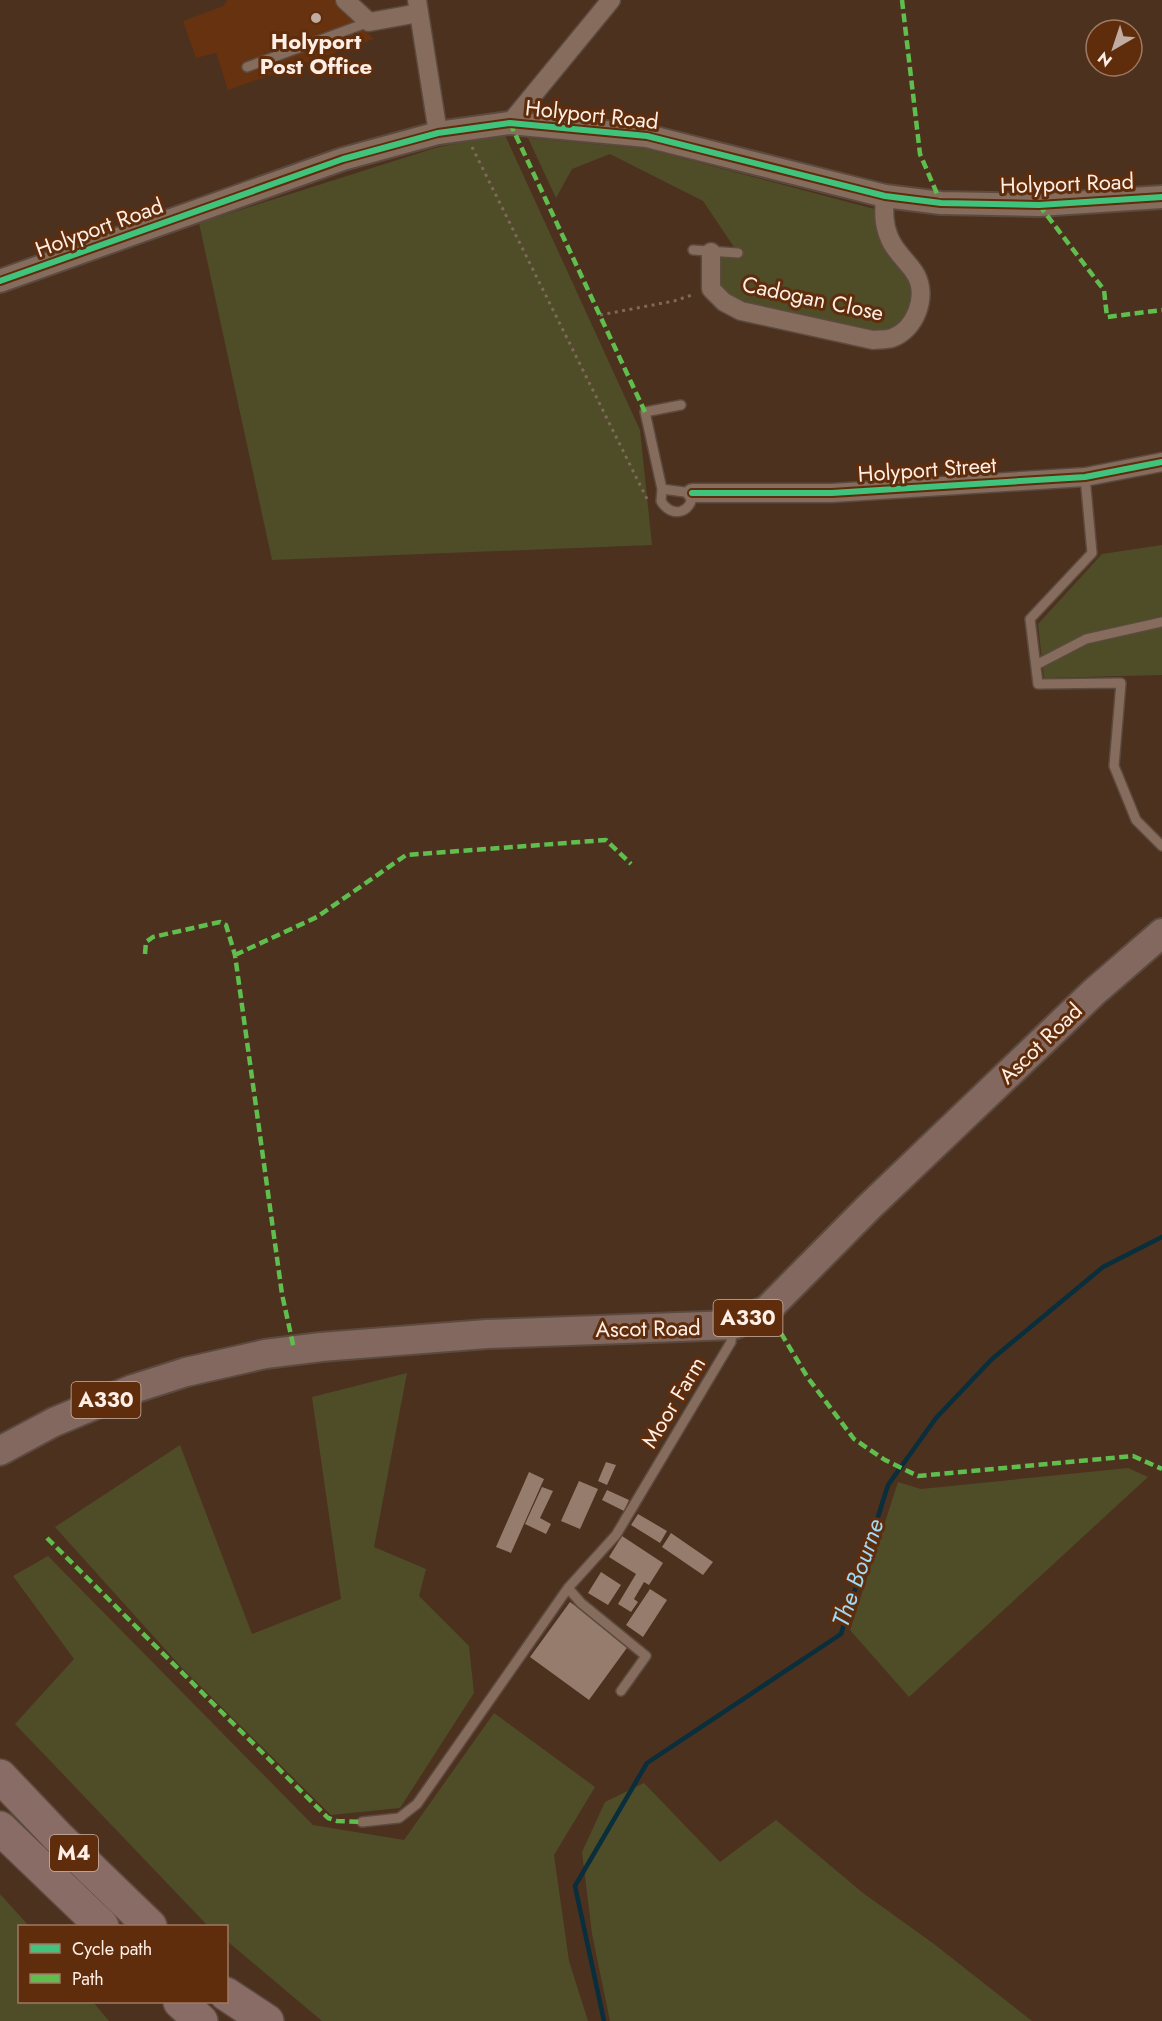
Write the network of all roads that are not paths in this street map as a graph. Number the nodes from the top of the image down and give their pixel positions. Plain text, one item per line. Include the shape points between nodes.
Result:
1 (345, 0) edge
2 (611, 0) edge
3 (418, 6) edge
4 (369, 22) junction
5 (248, 67) dead end
6 (510, 123) junction
7 (438, 133) junction
8 (885, 196) junction
9 (1162, 197) edge
10 (693, 250) dead end
11 (711, 252) junction
12 (738, 253) dead end
13 (0, 281) edge
14 (681, 405) dead end
15 (1162, 462) edge
16 (1085, 477) junction
17 (663, 489) junction
18 (692, 493) junction
19 (1162, 622) edge
20 (1036, 665) junction
21 (1162, 846) edge
22 (1161, 936) edge
23 (733, 1325) junction
24 (0, 1451) edge
25 (568, 1588) junction
26 (621, 1691) dead end
27 (0, 1776) edge
28 (362, 1822) dead end
29 (0, 1829) edge
30 (88, 1925) edge
31 (101, 1925) edge
32 (149, 1925) edge
33 (228, 1995) edge
34 (228, 2001) edge
35 (163, 2003) edge
36 (182, 2003) edge
37 (180, 2021) edge
38 (201, 2021) edge
39 (249, 2021) edge
40 (267, 2021) edge

1 - 4 street
2 - 6 street
3 - 4 street
3 - 7 street
4 - 5 lane
6 - 7 street, Holyport Road
6 - 8 street, Holyport Road via 647,136
7 - 13 street, Holyport Road via 343,159
8 - 9 street, Holyport Road via 941,203 1039,205
8 - 11 street, Cadogan Close via 884,220 889,237 916,275 921,293 918,310 908,327 892,338 873,340 741,311 711,289
10 - 11 lane
11 - 12 lane
14 - 17 lane via 645,412
15 - 16 street, Holyport Street
16 - 18 street, Holyport Street via 831,493
16 - 20 lane via 1092,553 1030,619
17 - 18 lane
17 - 18 lane via 661,501 670,512 684,511 692,501
19 - 20 lane via 1086,639
20 - 21 lane via 1038,684 1121,683 1114,766 1136,820
22 - 23 main road, Ascot Road / A330 via 1094,992 767,1310
23 - 24 main road, Ascot Road / A330 via 487,1334 266,1354 195,1369 133,1389 63,1418
23 - 25 lane, Moor Farm via 731,1342 616,1535
25 - 26 lane via 646,1656
25 - 28 lane, Moor Farm via 417,1804 399,1818
27 - 32 highway, M4
29 - 30 highway, M4
29 - 31 highway, M4
33 - 40 highway
34 - 39 highway
35 - 37 highway
36 - 38 highway

